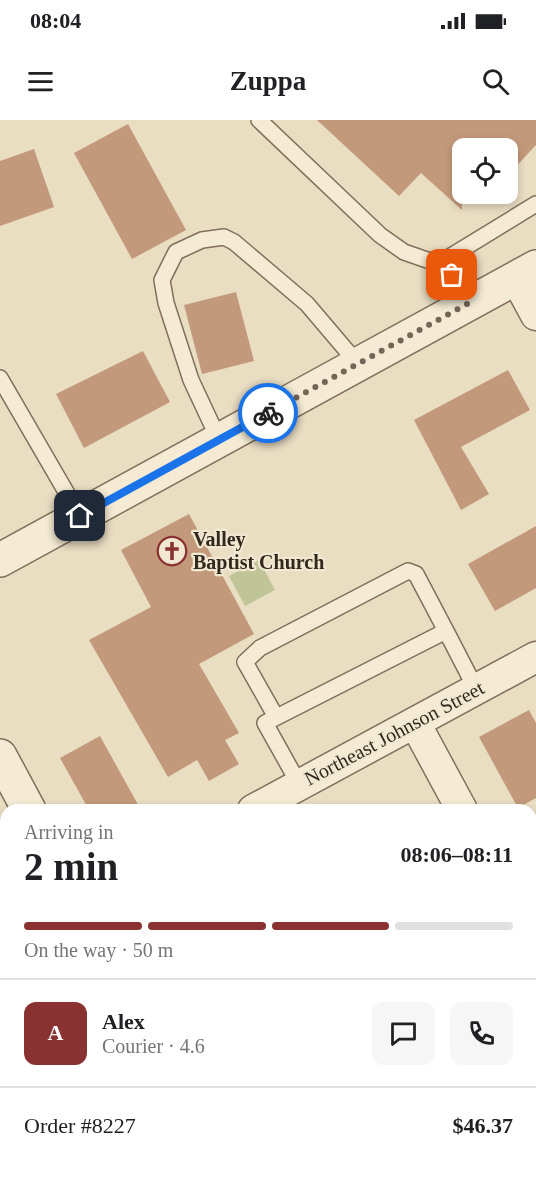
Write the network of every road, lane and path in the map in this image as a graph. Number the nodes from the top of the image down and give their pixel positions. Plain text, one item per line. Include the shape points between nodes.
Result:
1 (259, 120) edge
2 (536, 204) edge
3 (443, 261) junction
4 (526, 272) edge
5 (469, 303) junction
6 (536, 315) edge
7 (358, 364) junction
8 (0, 378) edge
9 (219, 440) junction
10 (80, 516) junction
11 (0, 560) edge
12 (446, 631) junction
13 (536, 657) edge
14 (476, 689) junction
15 (271, 720) junction
16 (415, 723) junction
17 (0, 756) edge
18 (299, 784) junction
19 (26, 804) edge
20 (264, 804) edge
21 (459, 804) edge

1 - 3 lane via 380,235 404,252
2 - 3 lane
3 - 5 lane
4 - 5 street
4 - 6 street
5 - 7 street
7 - 9 street
7 - 9 lane via 307,304 234,242 224,237 202,240 176,252 162,280 166,303 191,380
8 - 10 lane
9 - 10 street
10 - 11 street
12 - 14 lane
12 - 15 lane
12 - 15 lane via 416,574 408,572 260,648 245,662
13 - 14 street, Northeast Johnson Street
14 - 16 street, Northeast Johnson Street
15 - 18 lane
16 - 18 street, Northeast Johnson Street
16 - 21 street
17 - 19 street
18 - 20 street, Northeast Johnson Street

